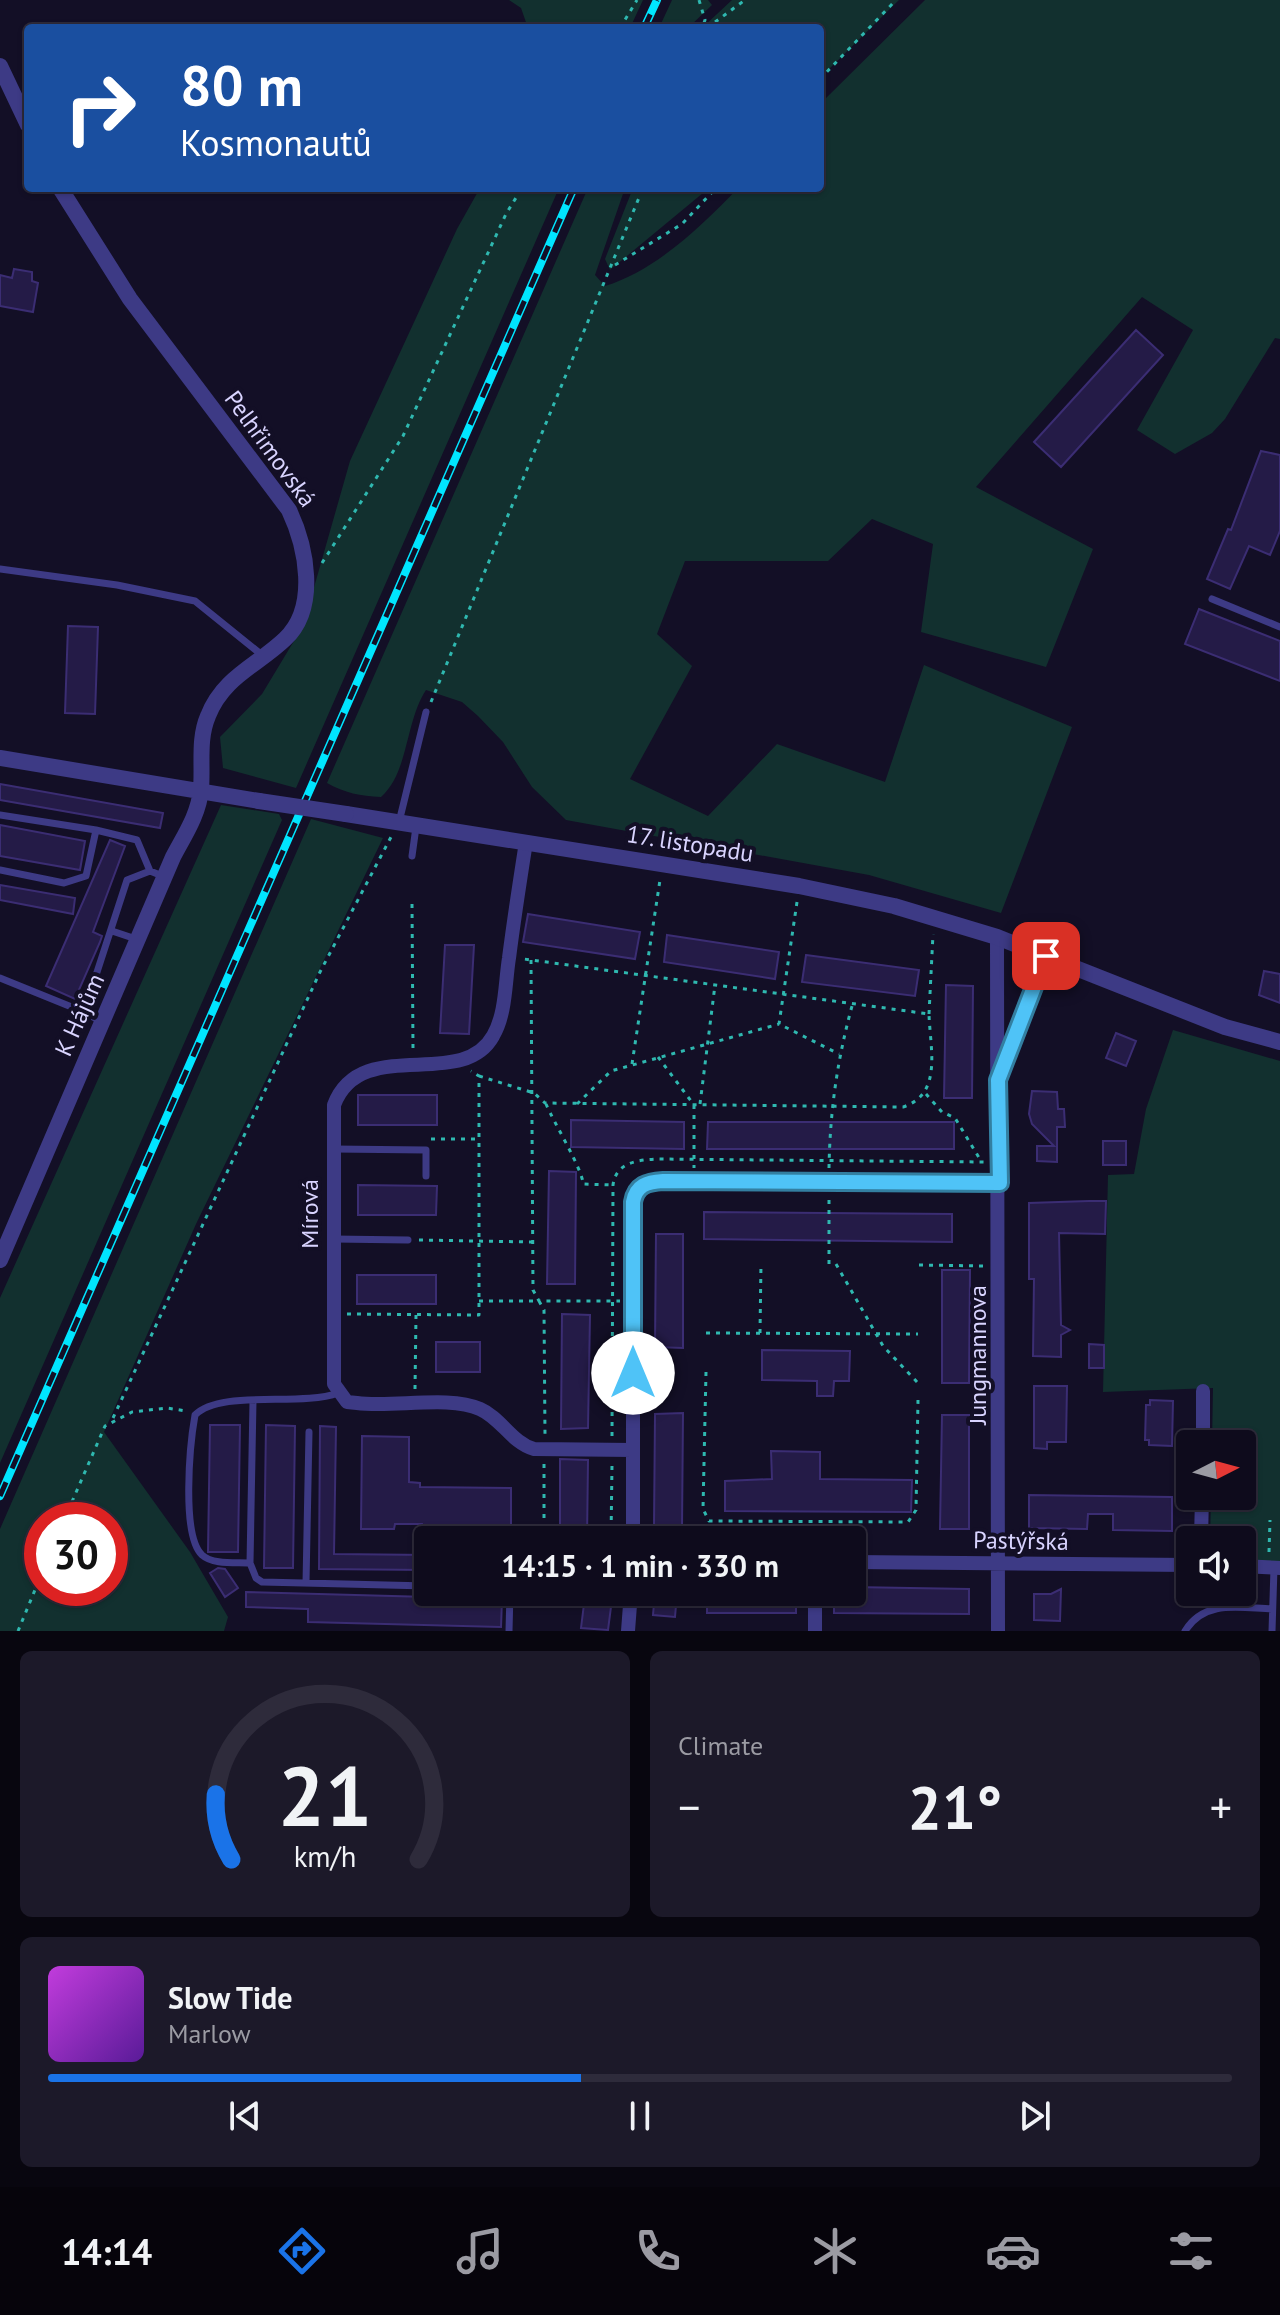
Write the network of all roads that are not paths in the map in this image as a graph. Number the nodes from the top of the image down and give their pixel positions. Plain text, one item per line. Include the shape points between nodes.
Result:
1 (0, 66) edge
2 (24, 117) edge
3 (63, 192) edge
4 (0, 569) edge
5 (1212, 599) dead end
6 (1280, 627) edge
7 (262, 655) junction
8 (426, 712) road end
9 (0, 758) edge
10 (201, 790) junction
11 (0, 815) edge
12 (399, 822) junction
13 (416, 825) junction
14 (96, 830) junction
15 (526, 842) junction
16 (412, 856) dead end
17 (0, 870) edge
18 (158, 874) junction
19 (112, 931) junction
20 (997, 937) junction
21 (139, 940) junction
22 (1046, 956) junction
23 (0, 978) edge
24 (84, 1012) junction
25 (102, 1022) junction
26 (1280, 1042) edge
27 (998, 1080) junction
28 (332, 1149) junction
29 (426, 1176) dead end
30 (1000, 1183) junction
31 (332, 1239) junction
32 (408, 1240) road end
33 (0, 1260) edge
34 (1203, 1391) dead end
35 (338, 1393) junction
36 (253, 1401) junction
37 (1203, 1430) edge
38 (309, 1432) dead end
39 (633, 1450) junction
40 (633, 1526) edge
41 (866, 1562) edge
42 (1000, 1562) junction
43 (250, 1563) junction
44 (1176, 1565) edge
45 (1274, 1568) edge
46 (306, 1583) junction
47 (414, 1586) edge
48 (510, 1606) edge
49 (630, 1606) edge
50 (815, 1606) edge
51 (1272, 1609) junction
52 (509, 1631) edge
53 (628, 1631) edge
54 (815, 1631) edge
55 (998, 1631) edge
56 (1185, 1631) edge
57 (1272, 1631) edge

1 - 2 street
3 - 7 street, Pelhřimovská via 130,299 276,490 301,535 302,607 294,628
4 - 7 lane via 195,601
5 - 6 lane
7 - 10 street, Pelhřimovská via 221,692 206,719
8 - 12 lane
9 - 10 street, 17. listopadu
10 - 12 street, 17. listopadu, bridge
10 - 18 street, K Hájům via 198,809
11 - 14 lane
12 - 13 street, 17. listopadu
13 - 15 street, 17. listopadu
13 - 16 lane
14 - 17 lane via 86,876 64,883
14 - 18 lane via 137,840
15 - 20 street, 17. listopadu via 799,886
15 - 28 street, Mírová via 493,1038 475,1054 455,1061 366,1071 347,1082 334,1105
18 - 19 lane via 127,880
18 - 21 street, K Hájům
19 - 21 lane
19 - 24 lane
20 - 22 street, 17. listopadu
20 - 27 street, Jungmannova
21 - 25 street, K Hájům
22 - 26 street, 17. listopadu via 1225,1027
22 - 27 street, Jungmannova
23 - 24 lane
24 - 25 lane
25 - 33 street, K Hájům
27 - 30 street, Jungmannova
28 - 29 lane via 426,1150
28 - 31 street, Mírová
30 - 39 street via 652,1182 635,1192
30 - 42 street, Jungmannova
31 - 32 lane
31 - 35 street, Mírová via 332,1371
34 - 37 street
35 - 36 lane via 306,1402
35 - 39 street via 347,1402 481,1409 523,1444 544,1450
36 - 43 lane
36 - 43 lane via 210,1405 195,1415 190,1471 193,1539 201,1555 212,1561
38 - 46 lane
39 - 40 street
41 - 42 street, Pastýřská
42 - 44 street, Pastýřská
42 - 55 street, Jungmannova
43 - 46 lane via 262,1582
45 - 51 lane
46 - 47 lane
48 - 52 lane
49 - 53 street
50 - 54 street
51 - 56 lane via 1213,1608
51 - 57 lane

